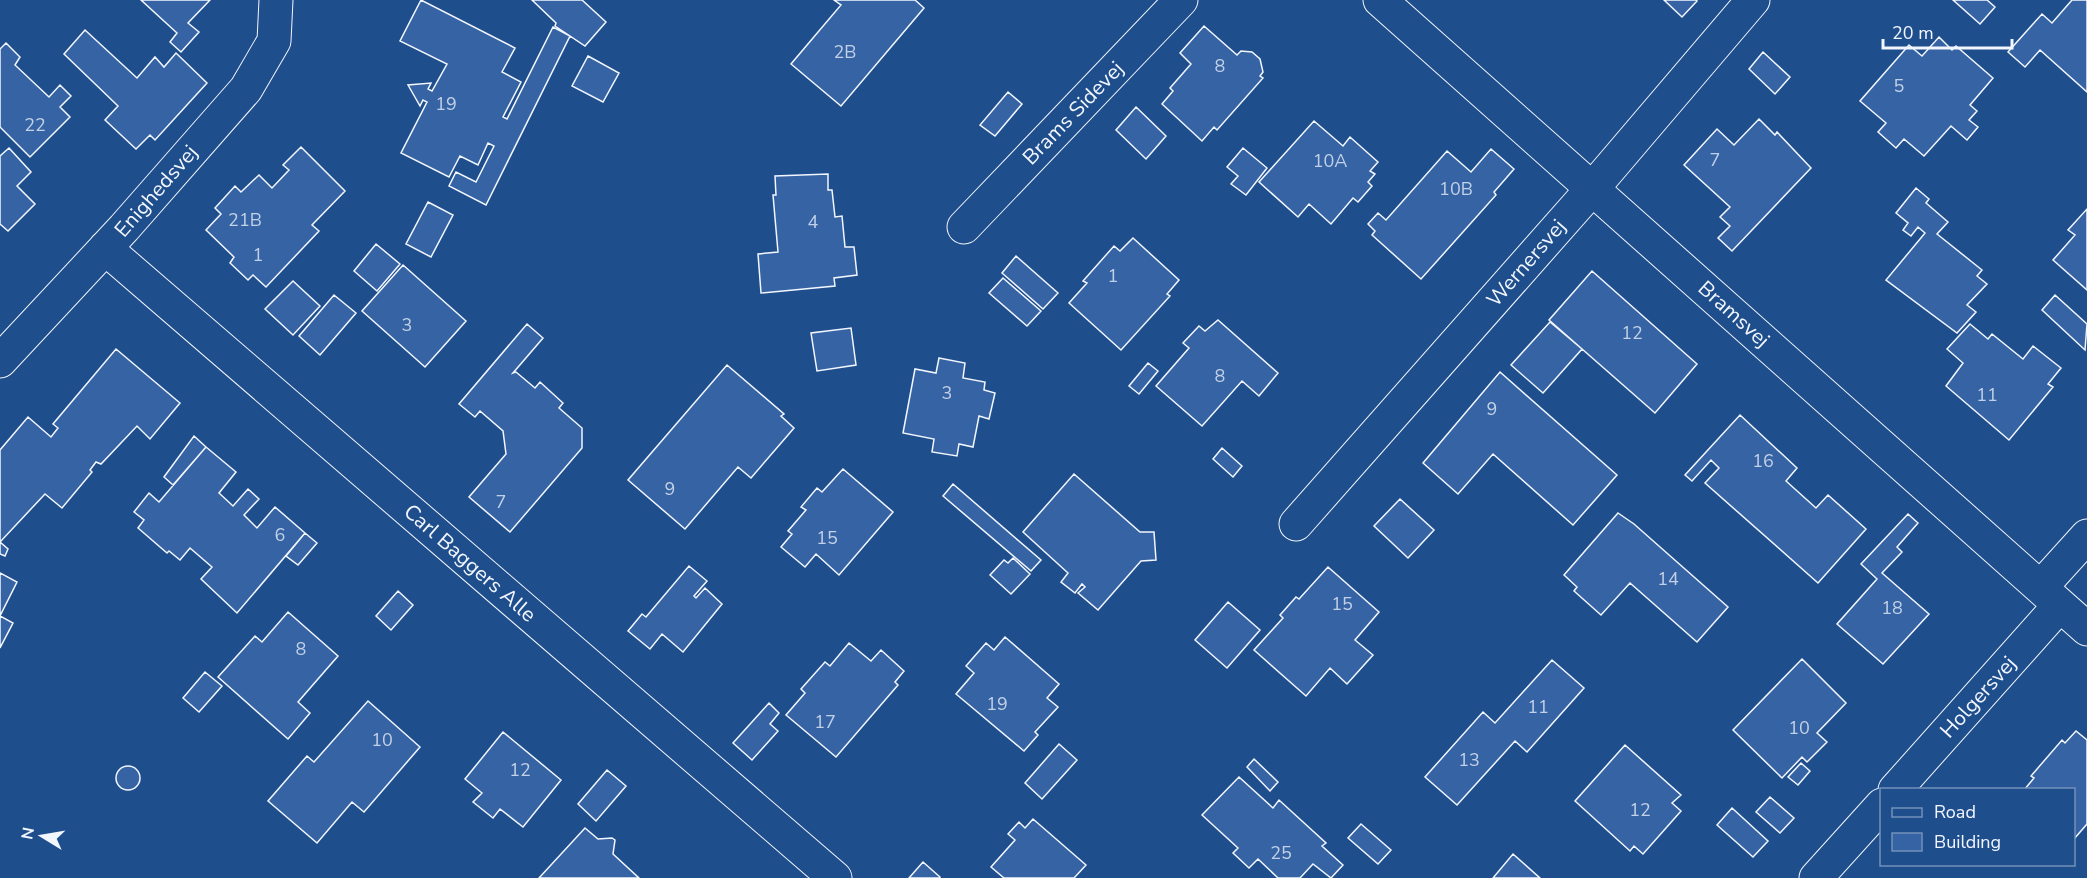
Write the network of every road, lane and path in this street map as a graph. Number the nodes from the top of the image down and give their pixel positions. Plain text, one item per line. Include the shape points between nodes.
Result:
1 (276, 0) edge
2 (1181, 0) edge
3 (1380, 0) edge
4 (1753, 0) edge
5 (1592, 189) junction
6 (964, 227) dead end
7 (105, 248) junction
8 (0, 362) edge
9 (1296, 524) dead end
10 (2087, 536) edge
11 (2050, 596) junction
12 (2087, 629) edge
13 (1896, 788) edge
14 (1880, 806) edge
15 (836, 878) edge
16 (1816, 878) edge

1 - 7 street, Enighedsvej via 274,41 246,89
2 - 6 street, Brams Sidevej
3 - 5 street, Bramsvej
4 - 5 street, Wernersvej
5 - 9 street, Wernersvej
5 - 11 street, Bramsvej
7 - 8 street, Enighedsvej
7 - 15 street, Carl Baggers Alle
10 - 11 street, Holgersvej
11 - 12 street, Bramsvej
11 - 13 street, Holgersvej
14 - 16 street

